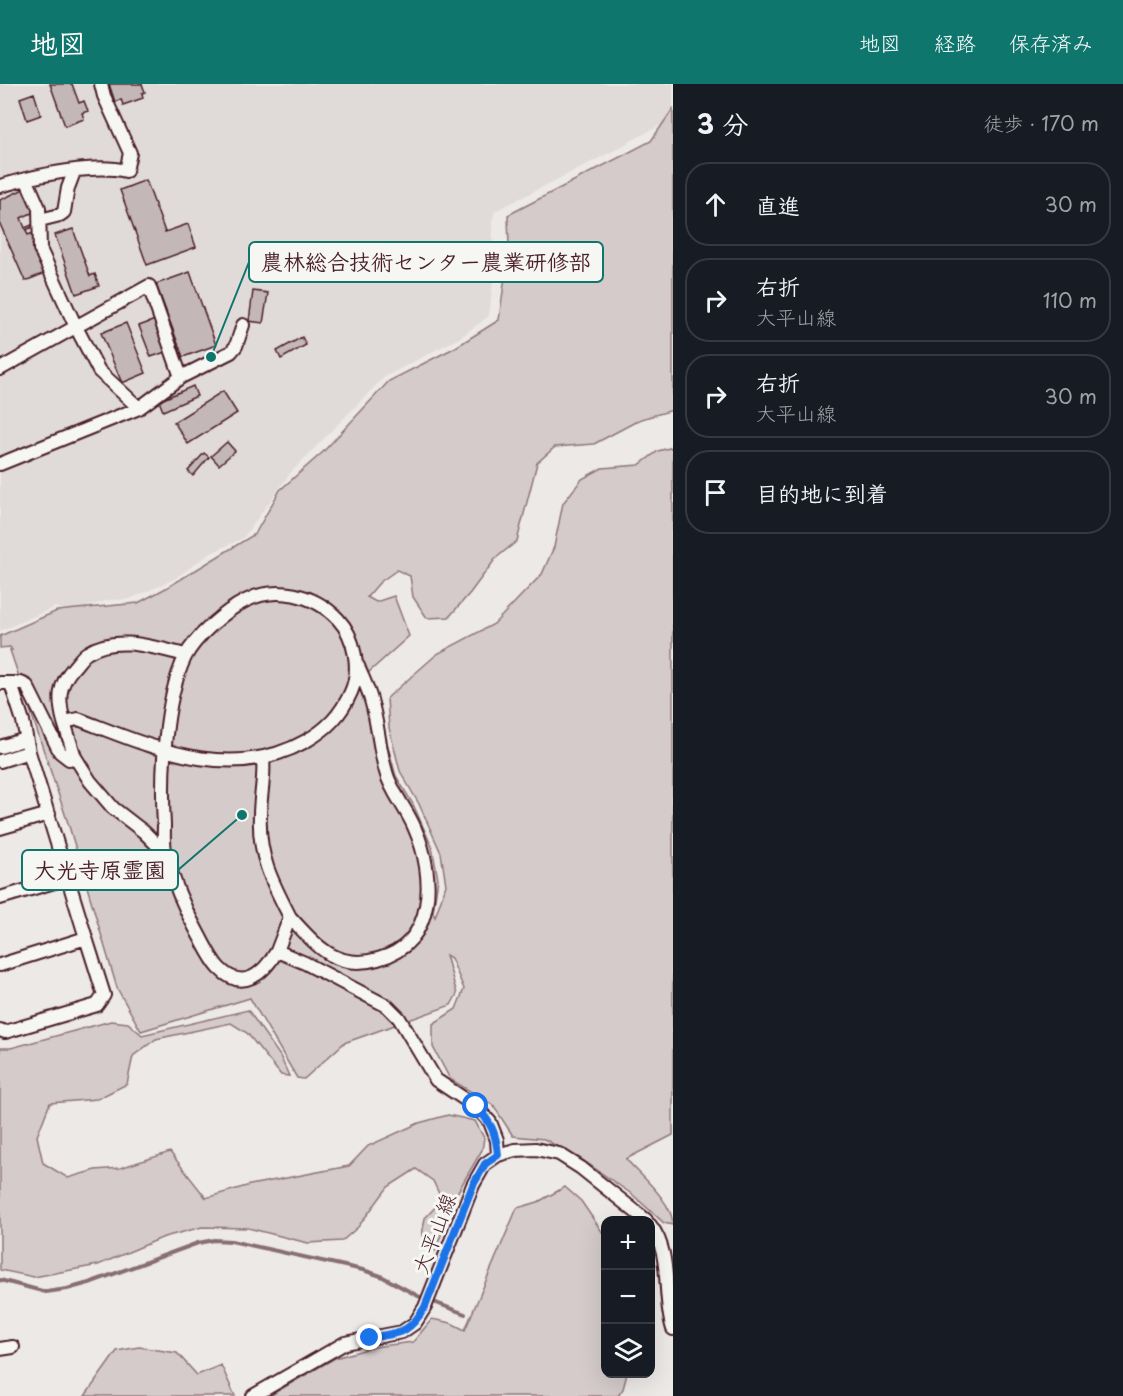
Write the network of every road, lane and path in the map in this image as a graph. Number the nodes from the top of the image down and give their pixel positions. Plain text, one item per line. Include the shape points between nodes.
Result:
1 (101, 84) edge
2 (74, 172) junction
3 (26, 179) junction
4 (0, 186) edge
5 (40, 220) junction
6 (243, 325) dead end
7 (75, 327) junction
8 (0, 369) edge
9 (181, 377) junction
10 (139, 408) junction
11 (0, 464) edge
12 (186, 655) junction
13 (357, 665) junction
14 (5, 683) edge
15 (64, 722) junction
16 (26, 739) junction
17 (0, 747) edge
18 (29, 752) junction
19 (166, 752) junction
20 (75, 758) junction
21 (263, 759) junction
22 (0, 761) edge
23 (49, 814) junction
24 (0, 828) edge
25 (165, 853) junction
26 (68, 878) junction
27 (0, 898) edge
28 (290, 917) junction
29 (86, 938) junction
30 (277, 951) junction
31 (0, 965) edge
32 (0, 1030) edge
33 (498, 1155) junction
34 (640, 1216) edge
35 (655, 1231) edge
36 (673, 1329) edge
37 (13, 1347) dead end
38 (0, 1348) edge
39 (253, 1396) edge

1 - 2 street via 130,153 126,171 112,168
2 - 3 street
2 - 5 street via 64,212
3 - 4 street
3 - 5 street
5 - 7 street via 40,249
6 - 9 street via 231,352
7 - 8 street
7 - 9 street via 149,286
7 - 10 street via 99,371
9 - 10 street
10 - 11 street
12 - 13 street via 233,607 259,594 288,593 315,602 339,620
12 - 15 street via 134,644 108,645 86,653 65,677 59,701
12 - 19 street via 177,678
13 - 21 street via 353,690 341,714 323,731 288,751
13 - 28 street via 371,700 386,774 424,850 429,882 427,903 412,941 380,959 357,963 334,958 316,946
14 - 16 street via 23,721
14 - 20 street via 27,686 60,752 69,759
15 - 19 street via 78,719
15 - 20 street
16 - 17 street
16 - 18 street
18 - 22 street
18 - 23 street
19 - 21 street via 236,761
19 - 25 street via 161,786
20 - 25 street via 113,808
21 - 28 street via 261,852
23 - 24 street
23 - 26 street
25 - 30 street via 184,909 220,969 246,980 268,966
26 - 27 street
26 - 29 street
28 - 30 street
29 - 31 street
29 - 32 street via 104,995 97,1005 5,1032
30 - 33 street via 387,1006 399,1018 436,1080 476,1106 490,1122
33 - 34 street via 536,1149 559,1154
33 - 39 street, 大平山線 via 485,1164 473,1185 425,1307 415,1323 402,1332 345,1343
35 - 36 street via 668,1261 669,1317
37 - 38 street

